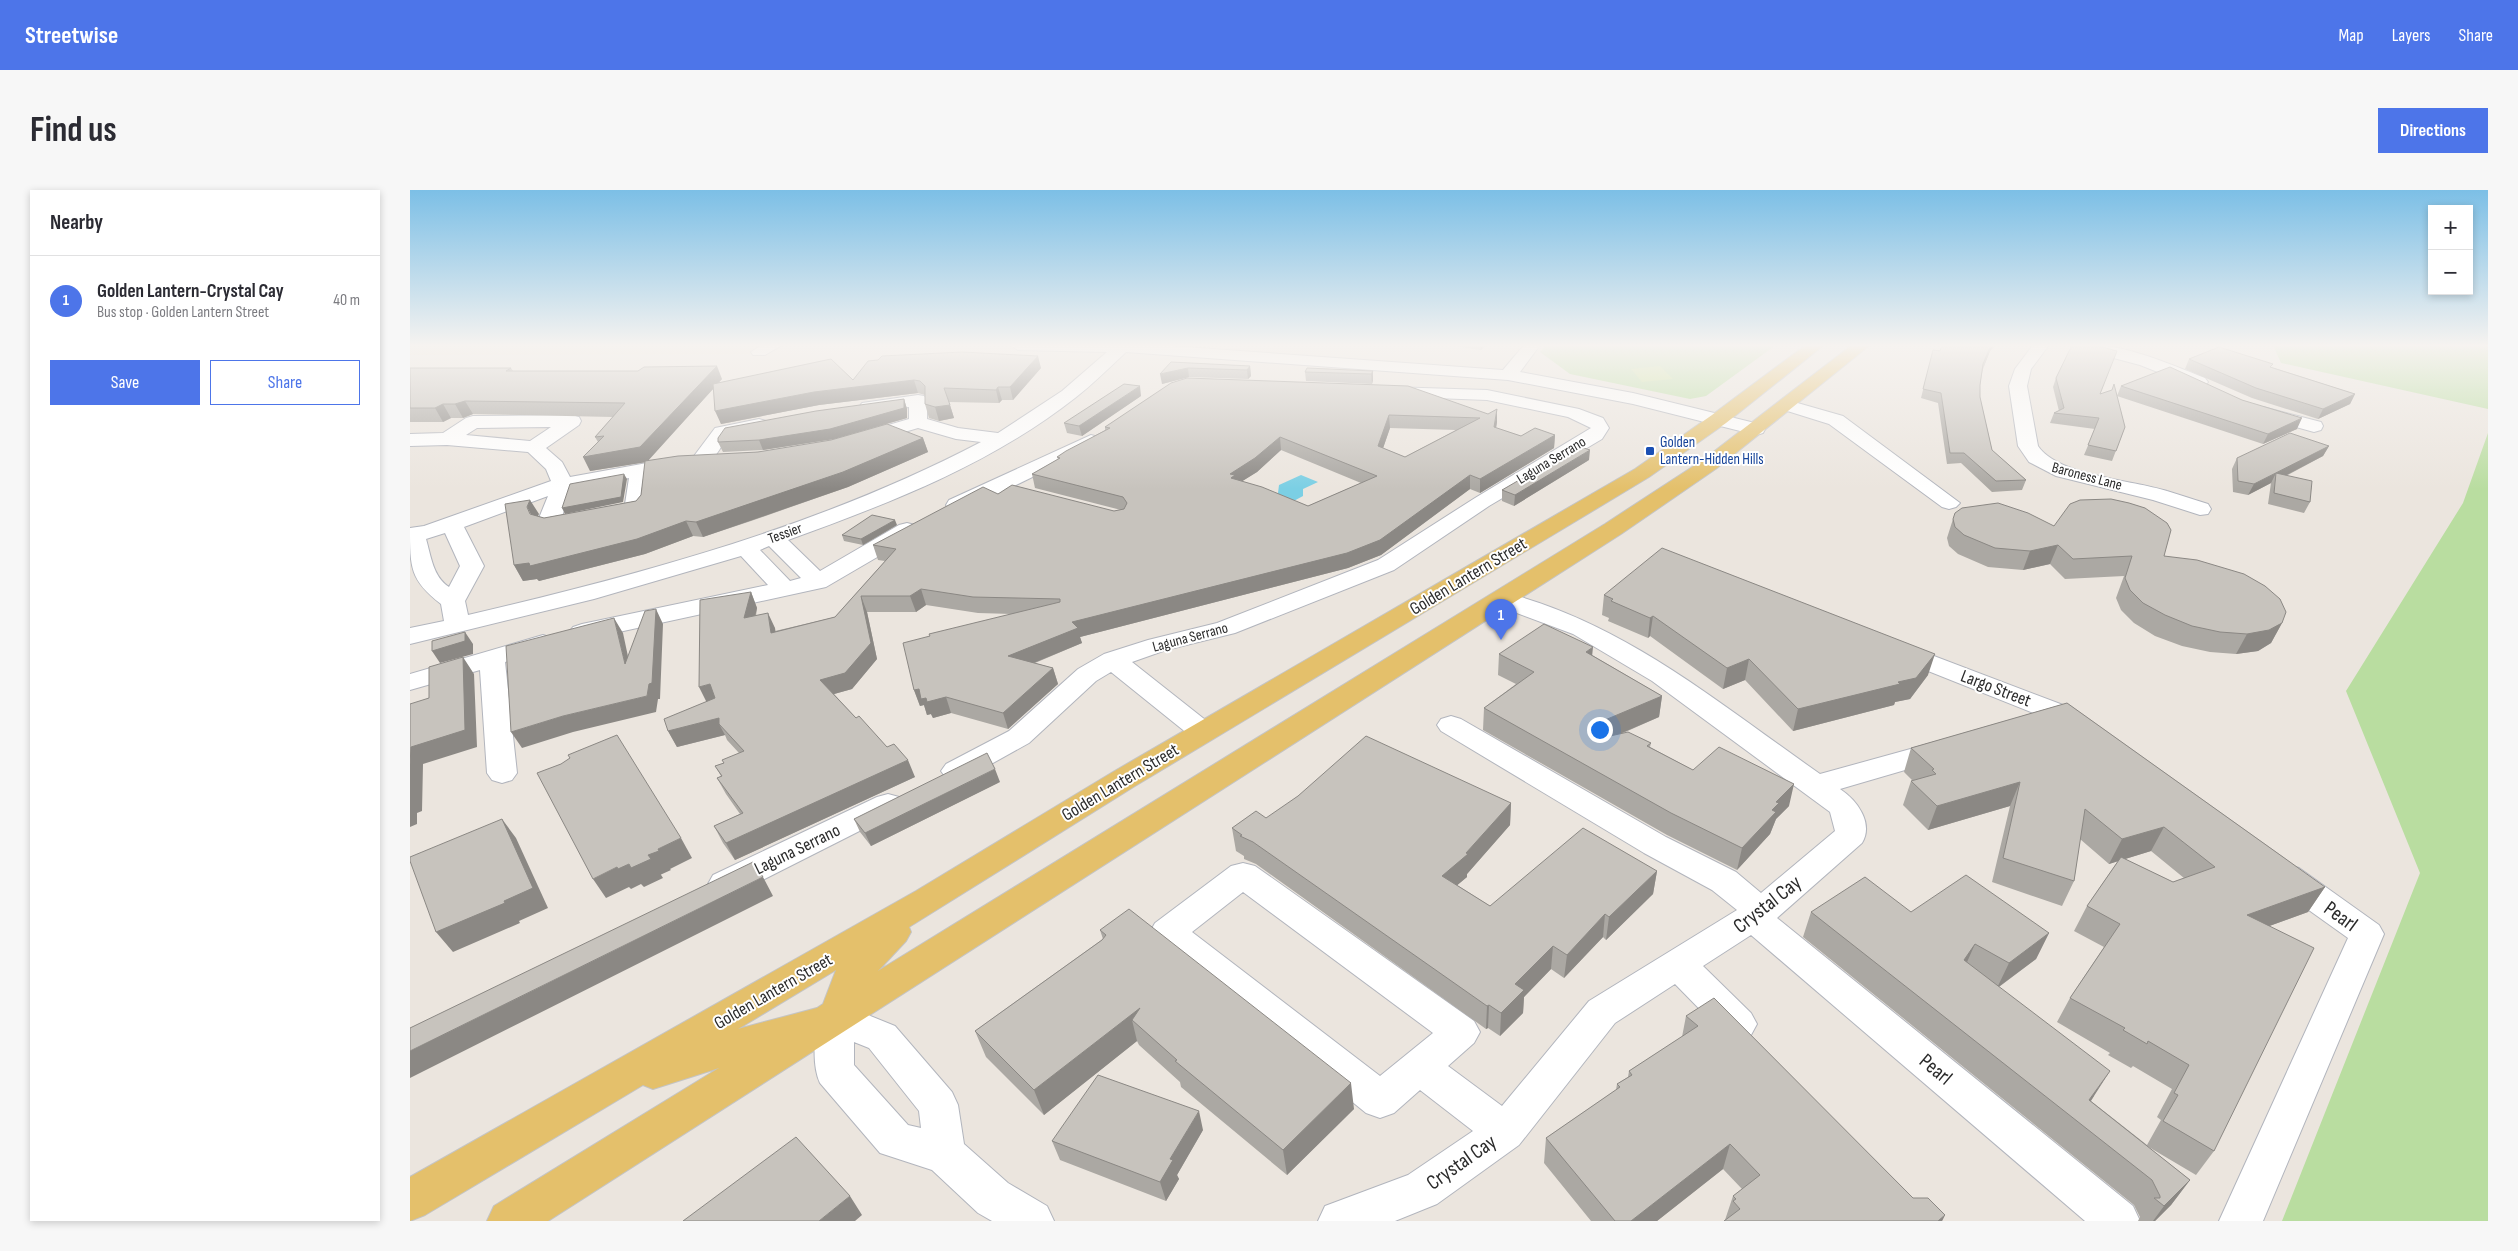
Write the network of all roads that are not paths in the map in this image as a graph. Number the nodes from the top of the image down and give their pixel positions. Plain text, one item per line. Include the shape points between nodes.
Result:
1 (1071, 393) edge
2 (1430, 393) edge
3 (1611, 393) edge
4 (1753, 393) edge
5 (1802, 393) edge
6 (2019, 393) edge
7 (2244, 404) edge
8 (1787, 405) junction
9 (849, 409) edge
10 (1719, 419) junction
11 (780, 421) edge
12 (918, 422) junction
13 (1112, 426) edge
14 (2314, 426) dead end
15 (1756, 430) junction
16 (447, 439) junction
17 (1000, 439) junction
18 (410, 440) edge
19 (845, 443) edge
20 (534, 447) junction
21 (728, 459) edge
22 (701, 460) junction
23 (640, 468) junction
24 (563, 484) junction
25 (998, 486) junction
26 (1026, 494) edge
27 (1948, 503) dead end
28 (2200, 510) dead end
29 (451, 523) junction
30 (412, 535) edge
31 (773, 538) junction
32 (745, 547) junction
33 (818, 582) junction
34 (785, 590) junction
35 (1502, 599) junction
36 (453, 601) junction
37 (458, 625) junction
38 (410, 636) edge
39 (1874, 641) edge
40 (492, 659) junction
41 (1113, 660) junction
42 (410, 682) edge
43 (2062, 714) junction
44 (1451, 725) dead end
45 (2024, 725) edge
46 (1203, 732) junction
47 (1967, 742) edge
48 (2102, 743) edge
49 (502, 773) dead end
50 (938, 780) edge
51 (1815, 786) junction
52 (911, 793) edge
53 (2262, 859) edge
54 (705, 893) edge
55 (928, 900) junction
56 (1757, 915) junction
57 (1679, 965) junction
58 (836, 1018) junction
59 (1761, 1048) edge
60 (1420, 1067) junction
61 (614, 1084) junction
62 (1505, 1132) junction
63 (945, 1154) junction
64 (410, 1200) edge
65 (509, 1221) edge
66 (1032, 1221) edge
67 (1340, 1221) edge
68 (2118, 1221) edge
69 (2241, 1221) edge

1 - 17 street, Tessier
2 - 41 street, Laguna Serrano via 1486,395 1573,413 1596,422 1600,428 1594,435 1482,502 1386,565 1226,628
3 - 10 street
4 - 10 main road, Golden Lantern Street
5 - 8 main road, Golden Lantern Street
6 - 28 street, Baroness Lane via 2028,446 2036,458 2063,472 2160,495
7 - 14 street
8 - 15 main road, Golden Lantern Street
8 - 27 street via 1836,420
9 - 12 street via 918,400
10 - 15 street
10 - 46 main road, Golden Lantern Street via 1642,472
11 - 22 street via 722,432
12 - 17 street via 956,433
12 - 19 street
13 - 25 street via 1089,442
15 - 35 main road, Golden Lantern Street via 1620,524
16 - 18 street
16 - 20 street
16 - 20 street via 474,422 572,422
17 - 31 street, Tessier via 915,482
20 - 24 street via 555,466
21 - 22 street
22 - 23 street
23 - 24 street
23 - 24 street via 635,509 548,523
24 - 29 street
25 - 26 street
25 - 33 street via 934,516
29 - 30 street
29 - 36 street via 472,566
30 - 36 street via 431,586
31 - 32 street, Tessier
31 - 33 street
32 - 34 street
32 - 37 street, Tessier via 606,589
33 - 34 street
34 - 40 street via 575,634
35 - 51 street, Crystal Cay via 1582,629 1662,675
35 - 58 main road, Golden Lantern Street
36 - 37 street
37 - 38 street, Tessier
39 - 43 street, Largo Street
40 - 42 street
40 - 49 street
41 - 46 street
41 - 50 street, Laguna Serrano via 1087,675 1019,736
43 - 45 street, Largo Street
43 - 48 street
44 - 56 street, Pearl via 1655,845 1724,880
46 - 55 main road, Golden Lantern Street
47 - 51 street
51 - 56 street, Crystal Cay via 1842,805 1849,818 1851,835
52 - 54 street, Laguna Serrano
53 - 69 street, Pearl via 2367,934
55 - 58 main road via 872,952 850,979
55 - 61 main road, Golden Lantern Street
56 - 57 street, Crystal Cay
56 - 68 street, Pearl
57 - 59 street
57 - 62 street, Crystal Cay via 1602,1012
58 - 61 main road via 773,1032 715,1054
58 - 63 street via 882,1037 938,1105
58 - 63 street via 834,1071 895,1140
58 - 65 main road, Golden Lantern Street
60 - 60 street via 1461,1032 1243,875 1167,932 1380,1100
60 - 62 street
61 - 64 main road, Golden Lantern Street
62 - 67 street, Crystal Cay via 1422,1190
63 - 66 street via 993,1198

